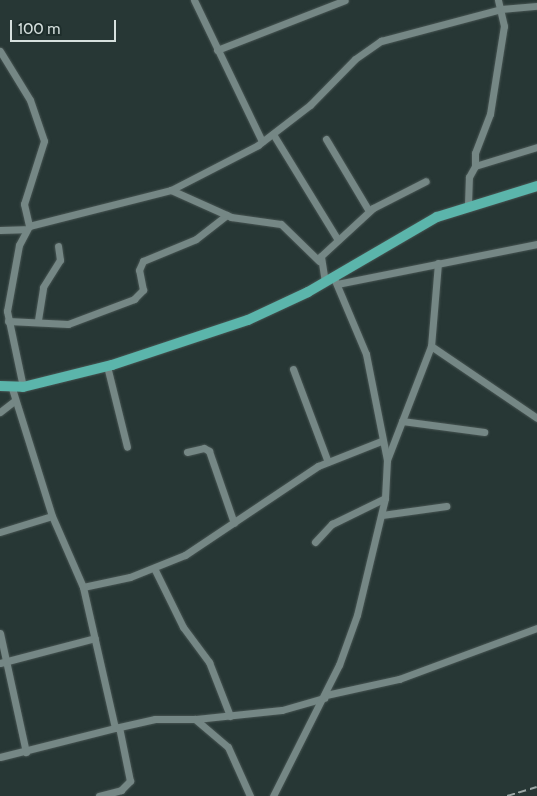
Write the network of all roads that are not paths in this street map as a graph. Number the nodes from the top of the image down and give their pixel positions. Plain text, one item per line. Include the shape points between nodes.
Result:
1 (194, 0) edge
2 (344, 0) edge
3 (498, 0) edge
4 (516, 4) edge
5 (537, 6) edge
6 (501, 9) junction
7 (218, 50) junction
8 (0, 51) edge
9 (273, 134) junction
10 (326, 139) dead end
11 (262, 141) junction
12 (537, 147) edge
13 (475, 166) junction
14 (426, 181) dead end
15 (537, 186) edge
16 (171, 190) junction
17 (468, 204) junction
18 (369, 211) junction
19 (227, 215) junction
20 (26, 227) junction
21 (0, 230) edge
22 (338, 240) junction
23 (537, 244) edge
24 (58, 246) dead end
25 (319, 261) junction
26 (438, 263) junction
27 (332, 280) junction
28 (38, 320) junction
29 (8, 321) junction
30 (431, 346) junction
31 (107, 366) junction
32 (293, 369) dead end
33 (0, 386) edge
34 (18, 388) junction
35 (14, 401) junction
36 (0, 412) edge
37 (537, 418) edge
38 (402, 421) junction
39 (484, 432) dead end
40 (381, 441) junction
41 (127, 447) dead end
42 (187, 452) dead end
43 (387, 460) junction
44 (328, 462) junction
45 (386, 498) junction
46 (446, 506) dead end
47 (382, 515) junction
48 (52, 516) junction
49 (234, 523) junction
50 (0, 532) edge
51 (315, 542) dead end
52 (154, 568) junction
53 (83, 587) junction
54 (537, 628) edge
55 (0, 633) edge
56 (95, 638) junction
57 (8, 661) junction
58 (0, 663) edge
59 (325, 696) junction
60 (230, 716) junction
61 (195, 719) junction
62 (117, 728) junction
63 (26, 752) junction
64 (0, 757) edge
65 (99, 796) edge
66 (250, 796) edge
67 (273, 796) edge

1 - 7 street
2 - 7 street
3 - 6 street
4 - 5 street
4 - 6 street
6 - 9 street via 381,41
6 - 13 street via 504,26 490,114 475,153
7 - 11 street
8 - 20 street via 30,100 44,141 24,204
9 - 11 street
9 - 22 street
10 - 18 street
11 - 16 street
12 - 13 street
13 - 17 street via 469,177
14 - 18 street
15 - 17 main road
16 - 19 street
16 - 20 street
17 - 27 main road via 437,217
18 - 22 street
19 - 25 street via 281,224
19 - 28 street via 196,239 143,261 139,270 143,290 138,297 68,324
20 - 21 street
20 - 29 street
22 - 25 street
23 - 26 street
24 - 28 street via 60,260 43,287
25 - 27 street
26 - 27 street
26 - 30 street
27 - 31 main road via 248,320
27 - 40 street via 366,354
28 - 29 street
29 - 34 street
30 - 37 street
30 - 38 street
31 - 34 main road
31 - 41 street
32 - 44 street
33 - 34 main road
34 - 35 street
35 - 36 street
35 - 48 street
38 - 39 street
38 - 43 street
40 - 43 street
40 - 44 street
42 - 49 street via 204,448 209,451
43 - 45 street
44 - 49 street
45 - 47 street
45 - 51 street via 332,524
46 - 47 street
47 - 59 street via 357,616
48 - 50 street
48 - 53 street
49 - 52 street via 201,546
52 - 53 street
52 - 60 street via 183,627 209,662
53 - 56 street
54 - 59 street via 399,679
55 - 57 street
56 - 57 street
56 - 62 street
57 - 58 street
57 - 63 street
59 - 60 street
59 - 67 street
60 - 61 street
61 - 62 street via 155,719
61 - 66 street via 228,747
62 - 63 street
62 - 65 street via 130,781 121,790
63 - 64 street

